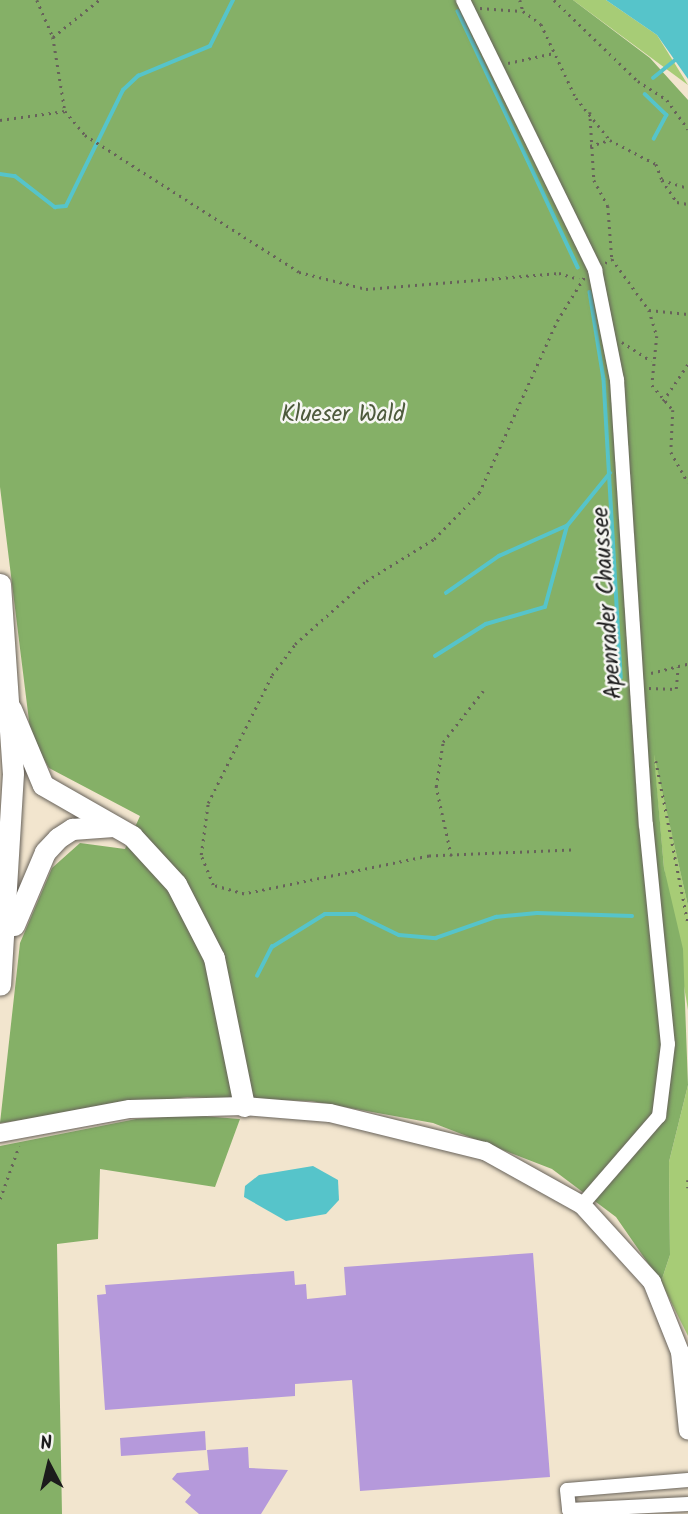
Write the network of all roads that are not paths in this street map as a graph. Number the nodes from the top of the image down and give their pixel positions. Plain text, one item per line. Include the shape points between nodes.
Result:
1 (463, 0) edge
2 (0, 584) edge
3 (11, 709) junction
4 (117, 827) junction
5 (6, 947) junction
6 (0, 985) edge
7 (244, 1106) junction
8 (0, 1133) edge
9 (582, 1205) junction
10 (688, 1431) edge
11 (688, 1480) edge
12 (688, 1504) edge

1 - 9 street, Apenrader Chaussee via 605,300 617,380 667,1080 652,1130
2 - 3 highway
3 - 4 highway via 43,785
3 - 5 highway
4 - 5 highway via 72,829 52,845
4 - 7 highway via 149,851 176,884 214,958
5 - 6 highway
7 - 8 main road via 130,1109
7 - 9 main road via 330,1113 432,1135 530,1170
9 - 10 main road via 630,1253 668,1314
11 - 12 street via 567,1490 569,1510

